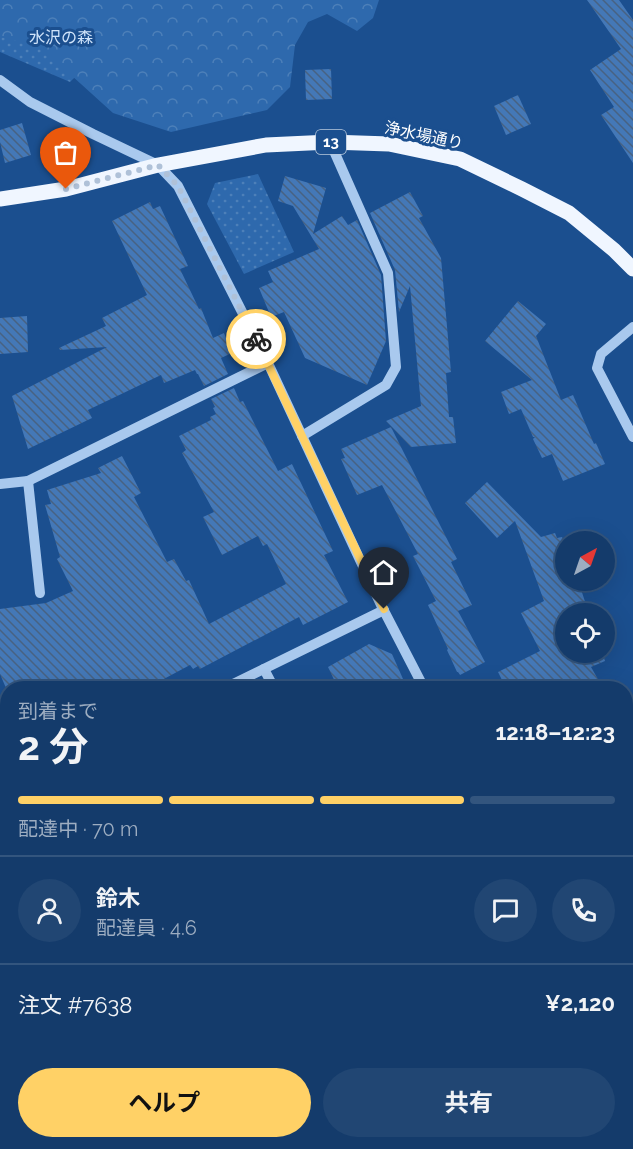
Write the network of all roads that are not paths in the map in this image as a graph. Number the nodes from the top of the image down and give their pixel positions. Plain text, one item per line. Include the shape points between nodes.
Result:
1 (0, 80) edge
2 (330, 142) junction
3 (158, 165) junction
4 (0, 199) edge
5 (633, 269) edge
6 (633, 327) edge
7 (268, 363) junction
8 (302, 436) junction
9 (633, 437) edge
10 (28, 481) junction
11 (0, 484) edge
12 (40, 593) dead end
13 (384, 609) junction
14 (264, 669) junction
15 (239, 681) edge
16 (270, 681) edge
17 (420, 681) edge

1 - 3 street via 30,102
2 - 3 main road, 浄水場通り / 13 via 266,144
2 - 5 main road, 浄水場通り / 13 via 389,144 460,159 569,213
2 - 8 street via 388,273 396,367 386,386
3 - 4 main road, 浄水場通り / 13 via 66,189
3 - 7 street via 178,186
6 - 9 street via 601,354 597,368
7 - 8 street
7 - 10 street
8 - 13 street
10 - 11 street
10 - 12 street
13 - 14 street
13 - 17 street
14 - 15 street
14 - 16 street

